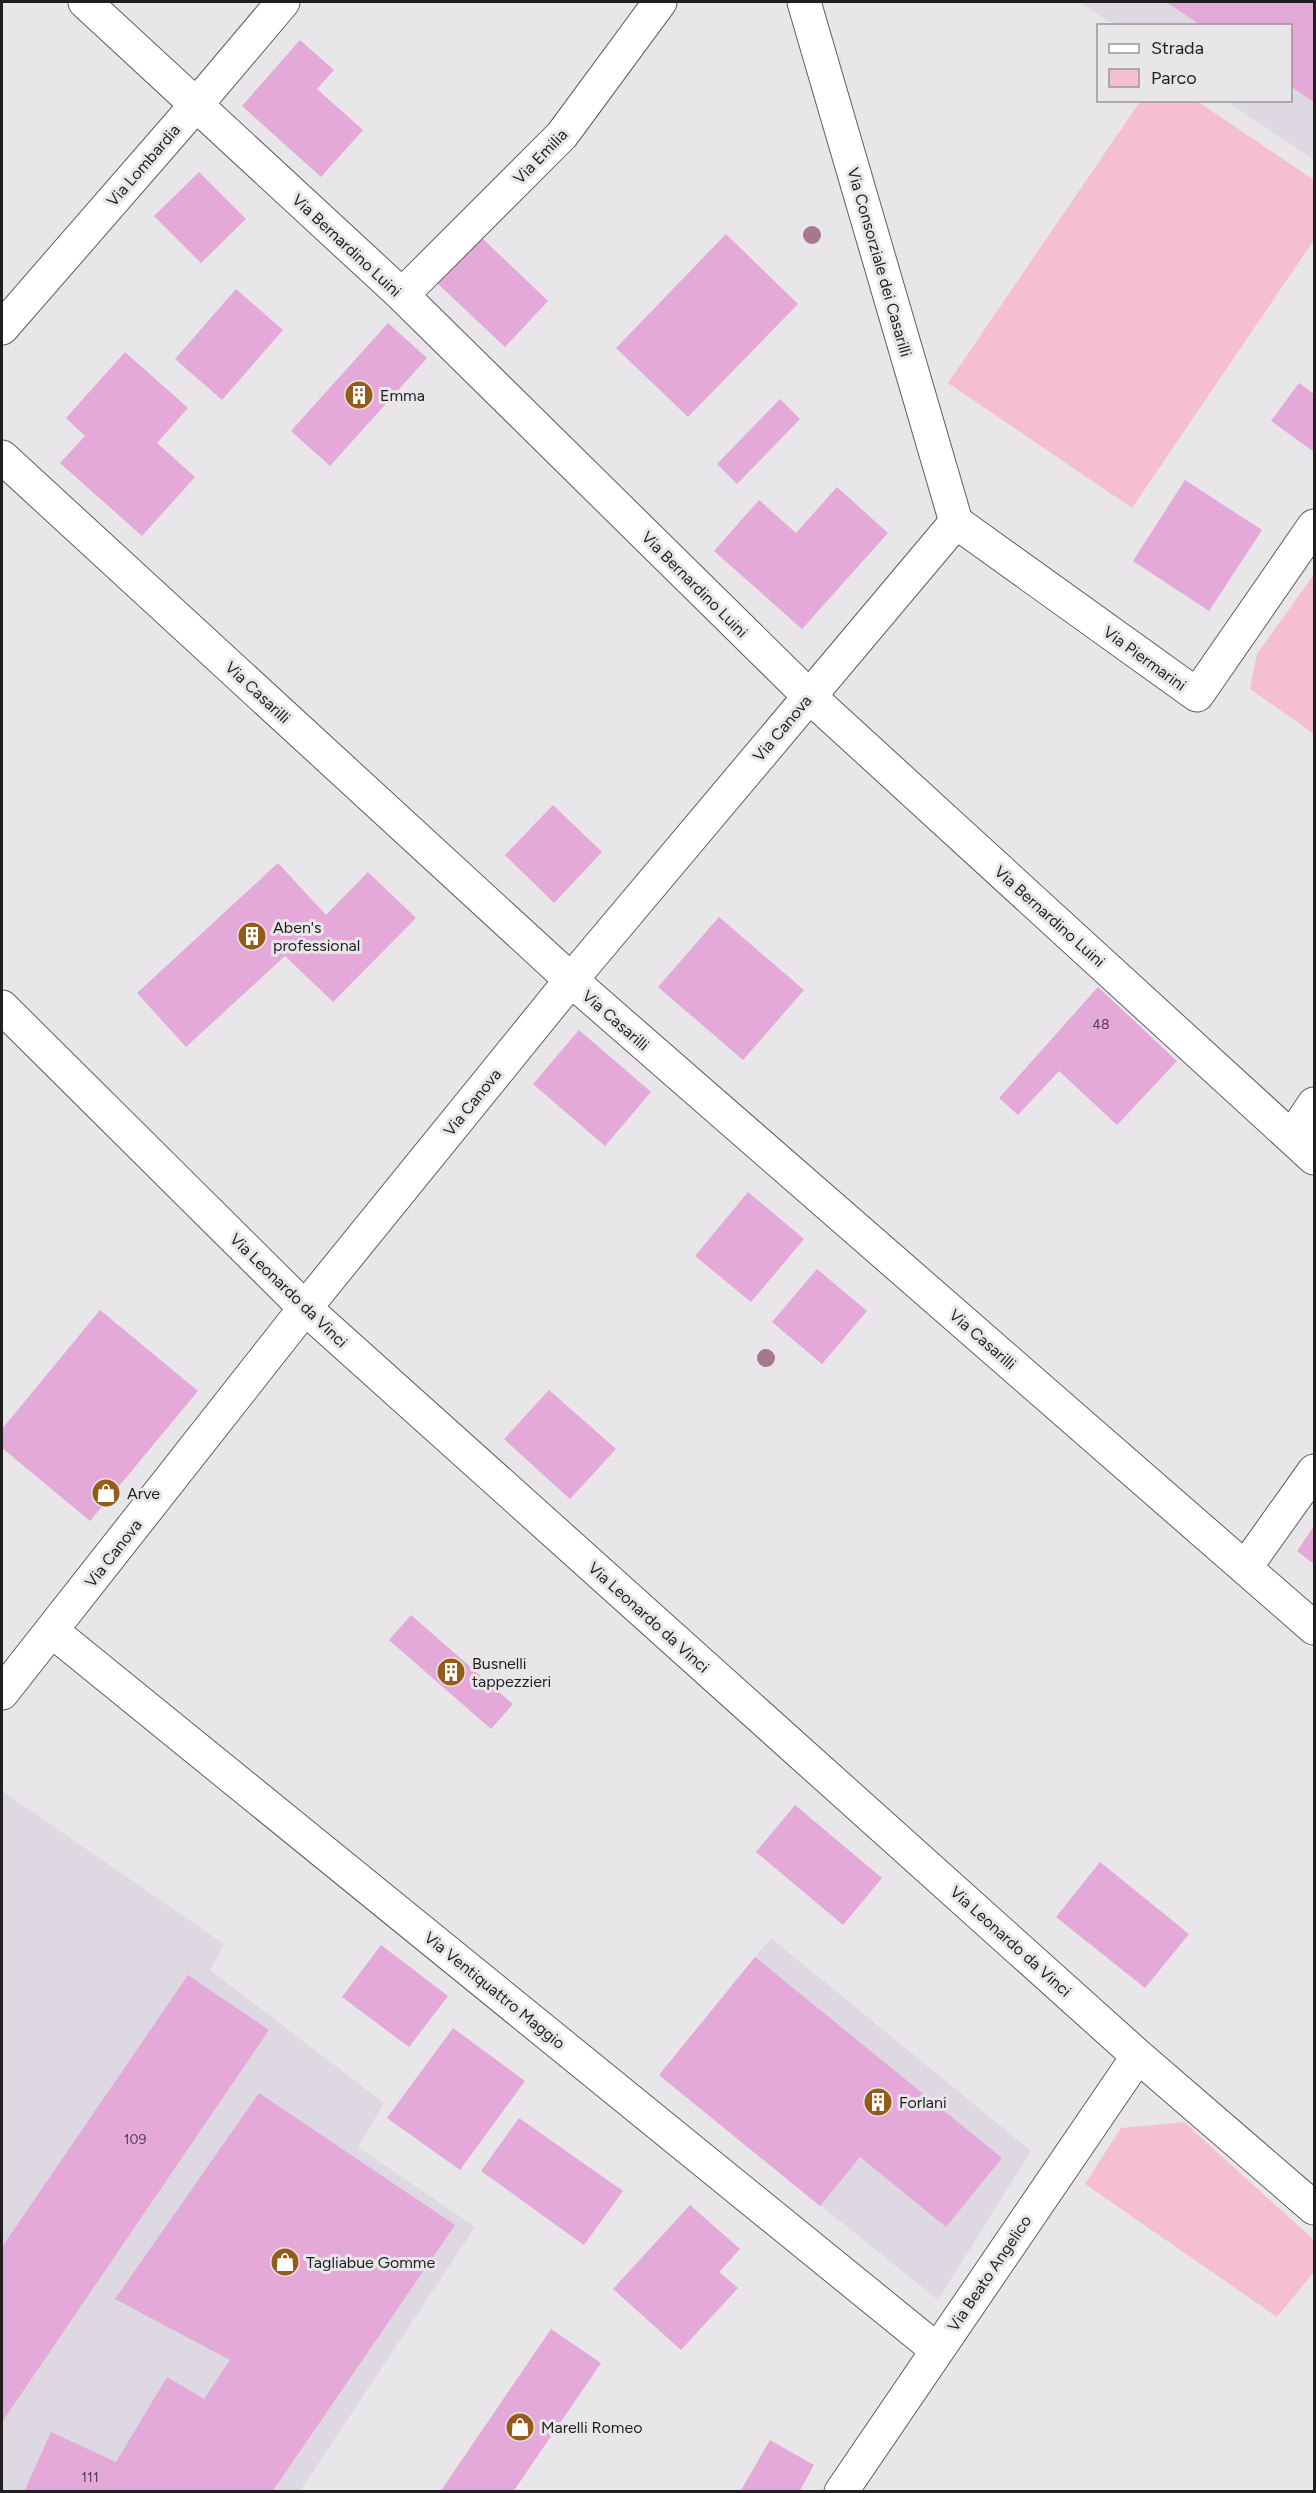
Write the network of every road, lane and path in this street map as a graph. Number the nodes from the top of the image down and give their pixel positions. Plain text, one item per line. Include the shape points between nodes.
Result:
1 (85, 2) edge
2 (283, 2) edge
3 (660, 2) edge
4 (804, 2) edge
5 (196, 105) junction
6 (402, 295) junction
7 (2, 328) edge
8 (2, 457) edge
9 (956, 522) junction
10 (1314, 526) edge
11 (809, 696) junction
12 (571, 980) junction
13 (2, 1007) edge
14 (1314, 1104) edge
15 (1303, 1148) edge
16 (305, 1308) junction
17 (1314, 1471) edge
18 (1245, 1568) junction
19 (1314, 1628) edge
20 (52, 1630) junction
21 (2, 1693) edge
22 (1138, 2056) junction
23 (1314, 2208) edge
24 (937, 2350) junction
25 (841, 2492) edge

1 - 5 street, Via Bernardino Luini
2 - 5 street, Via Lombardia
3 - 6 street, Via Emilia via 562,135
4 - 9 street, Via Consorziale dei Casarilli
5 - 6 street, Via Bernardino Luini
5 - 7 street, Via Lombardia
6 - 11 street, Via Bernardino Luini
8 - 12 street, Via Casarilli
9 - 10 street, Via Piermarini via 1197,695
9 - 11 street, Via Canova
11 - 12 street, Via Canova
11 - 15 street, Via Bernardino Luini
12 - 16 street, Via Canova
12 - 18 street, Via Casarilli
13 - 16 street, Via Leonardo da Vinci
14 - 15 street
16 - 20 street, Via Canova
16 - 22 street, Via Leonardo da Vinci
17 - 18 street
18 - 19 street, Via Casarilli
20 - 21 street, Via Canova
20 - 24 street, Via Ventiquattro Maggio
22 - 23 street, Via Leonardo da Vinci
22 - 24 street, Via Beato Angelico
24 - 25 street, Via Beato Angelico

